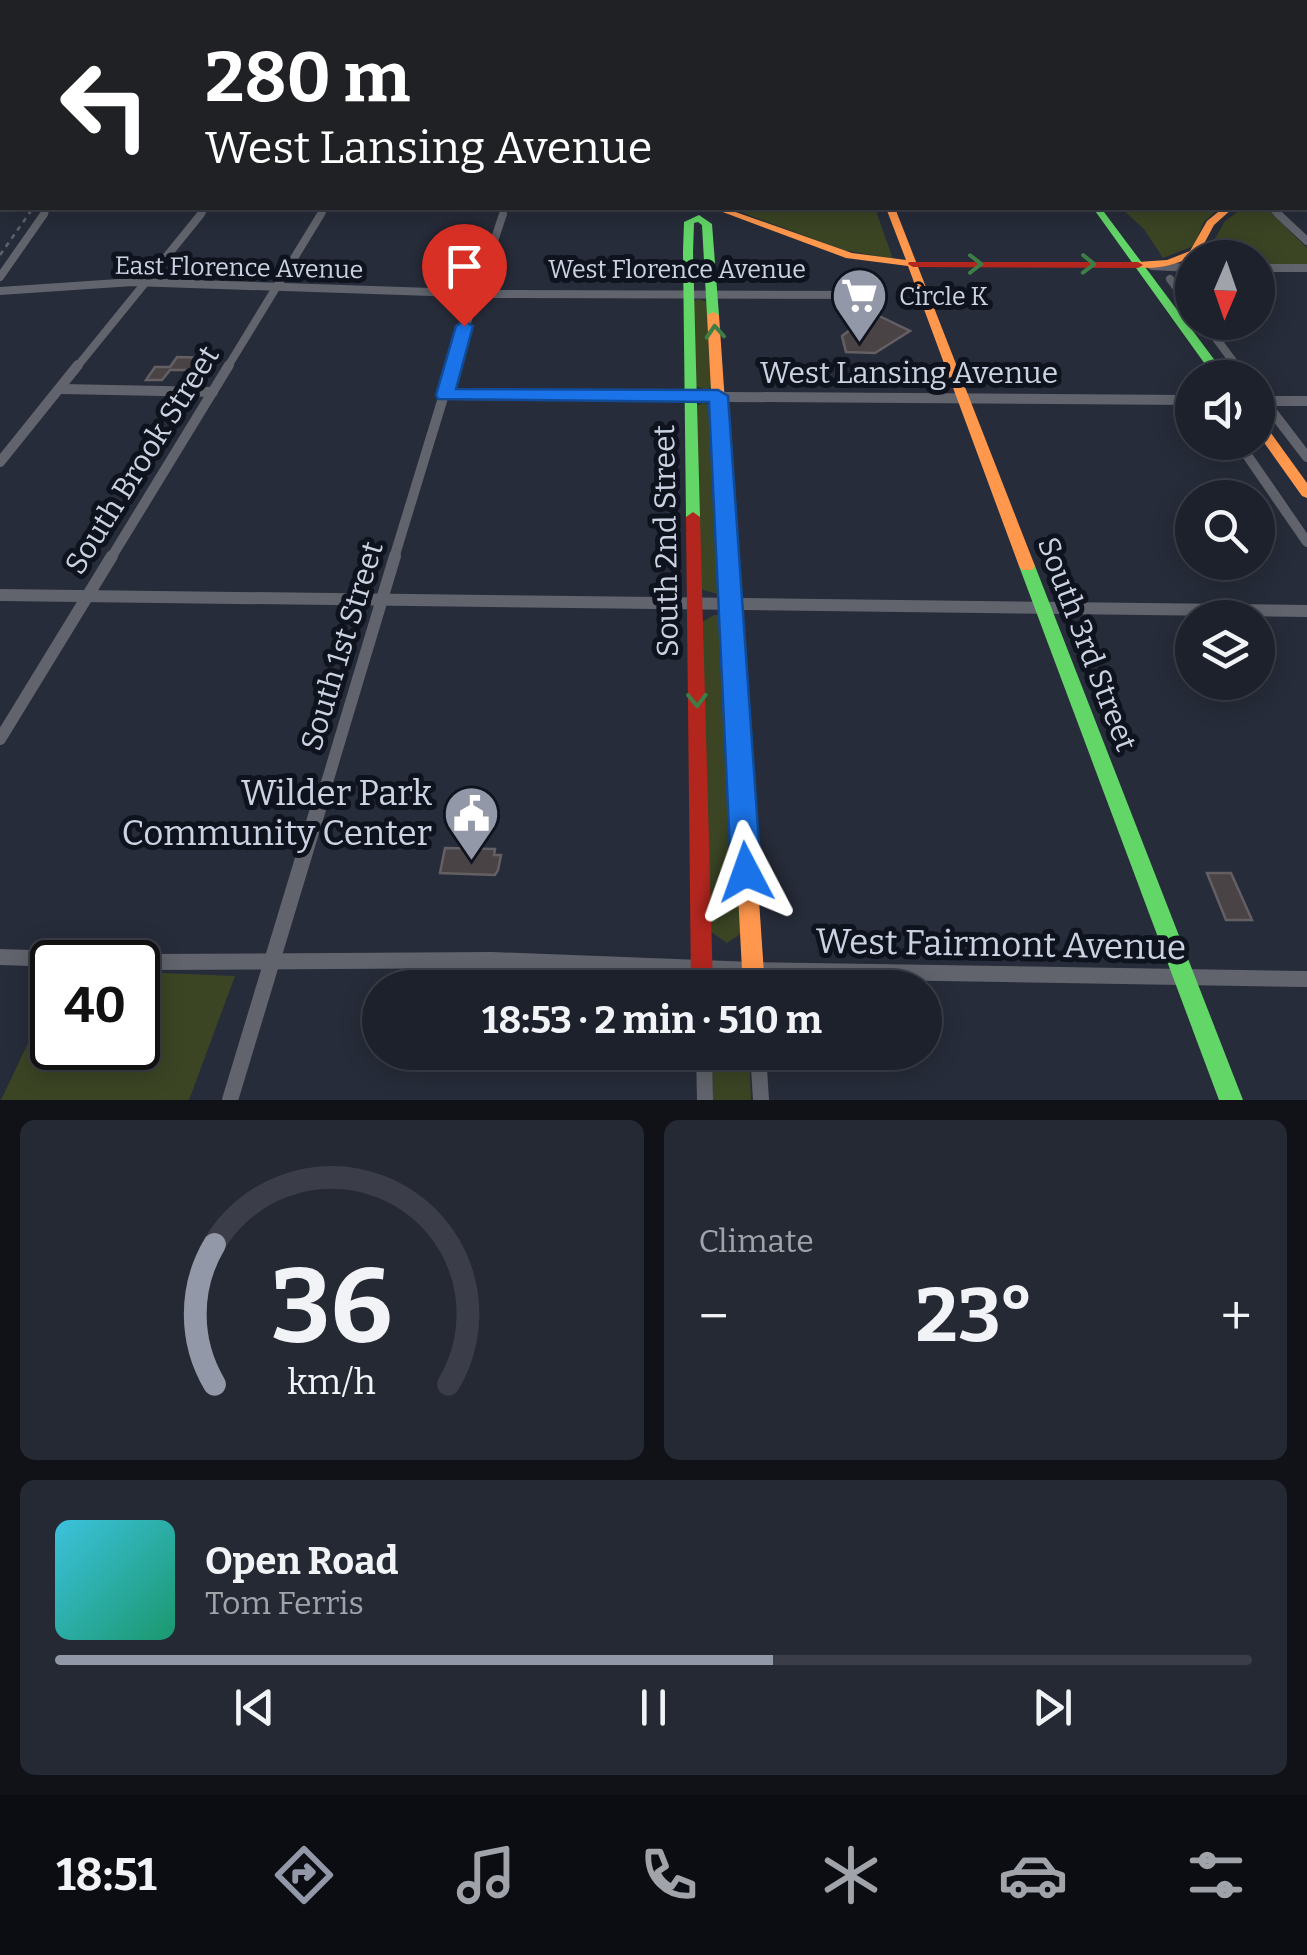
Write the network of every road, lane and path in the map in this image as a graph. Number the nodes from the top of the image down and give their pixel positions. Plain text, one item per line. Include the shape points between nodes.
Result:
1 (47, 210) edge
2 (204, 210) edge
3 (324, 210) edge
4 (504, 210) edge
5 (723, 210) edge
6 (892, 210) edge
7 (1098, 210) edge
8 (1226, 210) edge
9 (1273, 210) edge
10 (1307, 242) edge
11 (913, 264) junction
12 (1138, 265) junction
13 (1175, 267) edge
14 (1275, 268) edge
15 (1307, 268) edge
16 (0, 277) edge
17 (1170, 279) dead end
18 (145, 284) junction
19 (1175, 286) edge
20 (276, 290) junction
21 (0, 291) edge
22 (476, 293) junction
23 (690, 293) junction
24 (712, 293) junction
25 (877, 295) dead end
26 (1209, 360) edge
27 (61, 390) junction
28 (213, 392) junction
29 (445, 395) junction
30 (690, 396) junction
31 (718, 396) junction
32 (964, 399) junction
33 (1275, 399) edge
34 (1175, 400) edge
35 (1307, 402) edge
36 (1275, 417) edge
37 (1275, 449) edge
38 (1307, 457) edge
39 (1250, 460) edge
40 (0, 462) edge
41 (1307, 493) edge
42 (1307, 542) edge
43 (0, 594) edge
44 (87, 596) junction
45 (382, 600) junction
46 (694, 603) junction
47 (728, 604) junction
48 (1044, 608) junction
49 (1307, 611) edge
50 (0, 739) edge
51 (0, 957) edge
52 (274, 962) junction
53 (702, 968) junction
54 (711, 970) edge
55 (752, 970) edge
56 (1184, 977) junction
57 (942, 978) edge
58 (1307, 979) edge
59 (704, 1070) edge
60 (759, 1070) edge
61 (230, 1100) edge
62 (705, 1100) edge
63 (760, 1100) edge
64 (1231, 1100) edge

1 - 16 street
2 - 18 street
3 - 20 street, South Brook Street
4 - 22 street, South 1st Street
5 - 11 main road via 850,256
6 - 11 main road, South 3rd Street
7 - 12 main road
8 - 12 main road via 1194,253
9 - 10 street
11 -> 12 main road
11 - 32 main road, South 3rd Street
12 - 13 street
12 - 26 main road
14 - 15 street
17 - 19 street
18 - 20 street, East Florence Avenue
18 - 21 street, East Florence Avenue
18 - 27 street
20 - 22 street, East Florence Avenue
20 - 28 street, South Brook Street
22 - 23 street, West Florence Avenue
22 - 29 street, South 1st Street
23 - 24 street, West Florence Avenue
23 - 24 main road, South 2nd Street via 688,222 699,218 707,224
23 - 30 main road, South 2nd Street
24 - 25 street, West Florence Avenue
31 -> 24 main road, South 2nd Street
27 - 28 street
27 - 40 street
28 - 44 street, South Brook Street
29 - 30 street, West Lansing Avenue
29 - 45 street, South 1st Street
30 - 31 street, West Lansing Avenue
30 - 46 main road, South 2nd Street
31 - 32 street, West Lansing Avenue
31 - 47 main road, South 2nd Street
32 - 34 street, West Lansing Avenue
32 - 48 main road, South 3rd Street
33 - 35 street
36 - 38 street
37 - 41 main road
39 - 42 street
43 - 44 street
44 - 45 street
44 - 50 street, South Brook Street
45 - 46 street
45 - 52 street, South 1st Street
46 - 47 street
46 -> 53 main road, South 2nd Street
47 - 48 street
47 - 55 main road, South 2nd Street
48 - 49 street
48 - 56 main road, South 3rd Street
51 - 52 street, West Fairmont Avenue
52 - 53 street, West Fairmont Avenue via 492,960
52 - 61 street, South 1st Street
53 - 54 street, West Fairmont Avenue
56 - 57 street, West Fairmont Avenue
56 - 58 street, West Fairmont Avenue
56 - 64 main road, South 3rd Street
59 - 62 street
60 - 63 street

